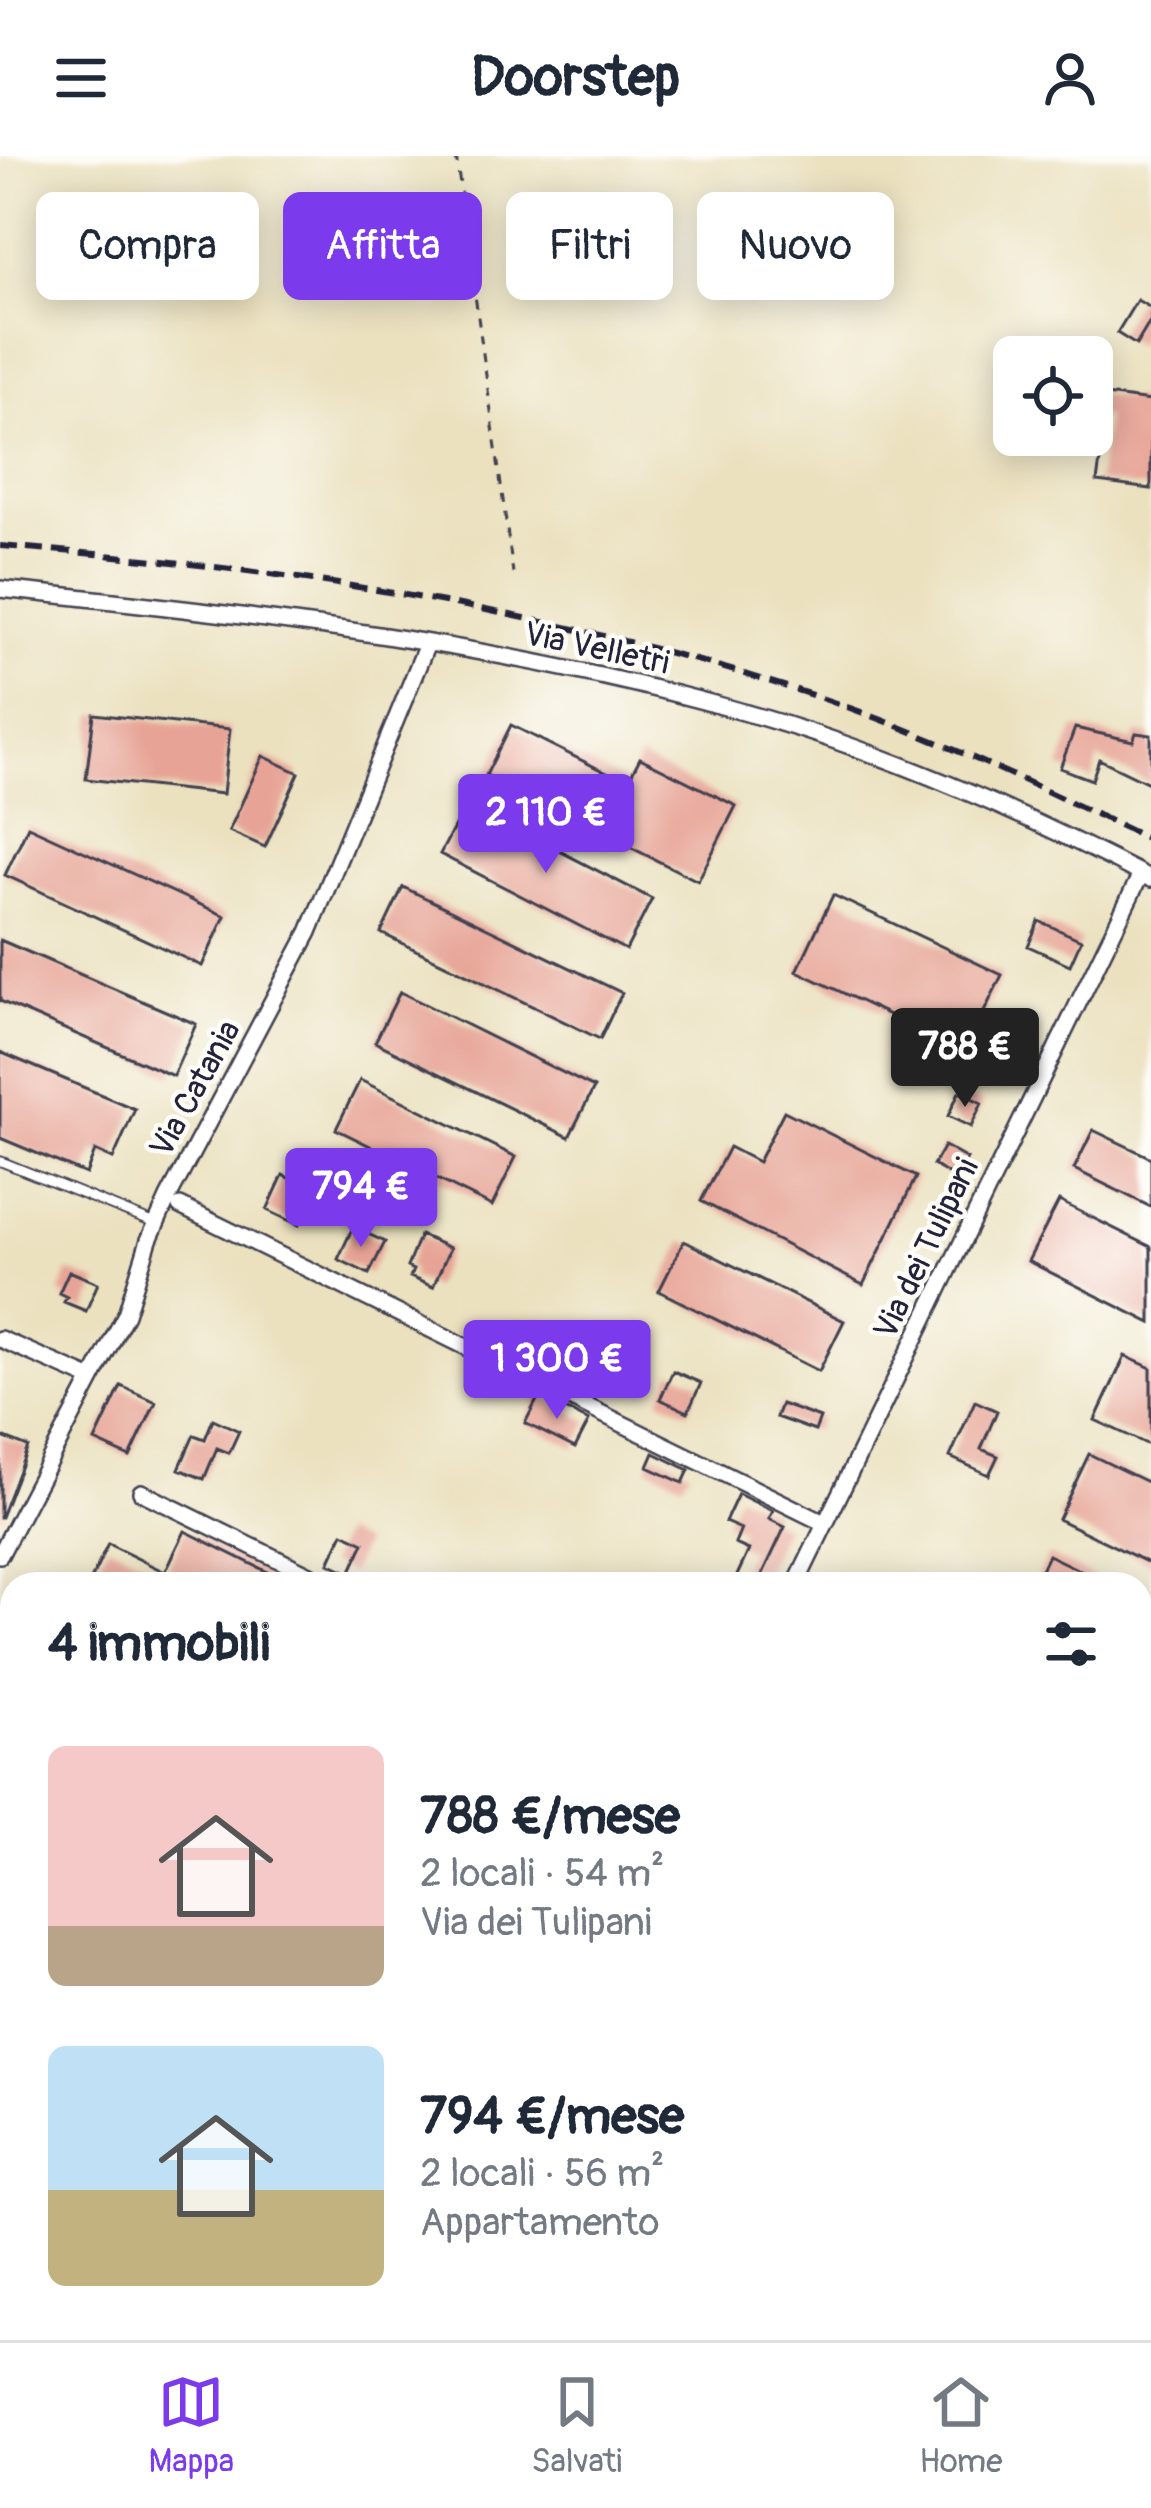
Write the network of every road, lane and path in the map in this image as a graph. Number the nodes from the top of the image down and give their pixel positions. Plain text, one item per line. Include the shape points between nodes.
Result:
1 (456, 156) edge
2 (513, 573) dead end
3 (0, 589) edge
4 (428, 644) junction
5 (1146, 877) edge
6 (0, 1161) edge
7 (181, 1206) dead end
8 (156, 1224) junction
9 (0, 1339) edge
10 (92, 1379) junction
11 (141, 1492) dead end
12 (824, 1523) junction
13 (0, 1555) edge
14 (304, 1572) edge
15 (802, 1572) edge

1 - 2 path
3 - 4 street, Via Velletri
4 - 5 street, Via Velletri via 768,719 956,790
4 - 8 street, Via Catania via 309,932
5 - 12 street, Via dei Tulipani
6 - 8 lane
7 - 12 street
8 - 10 street, Via Catania via 131,1303
9 - 10 street
10 - 13 street, Via Catania
11 - 14 street
12 - 15 street, Via dei Tulipani

